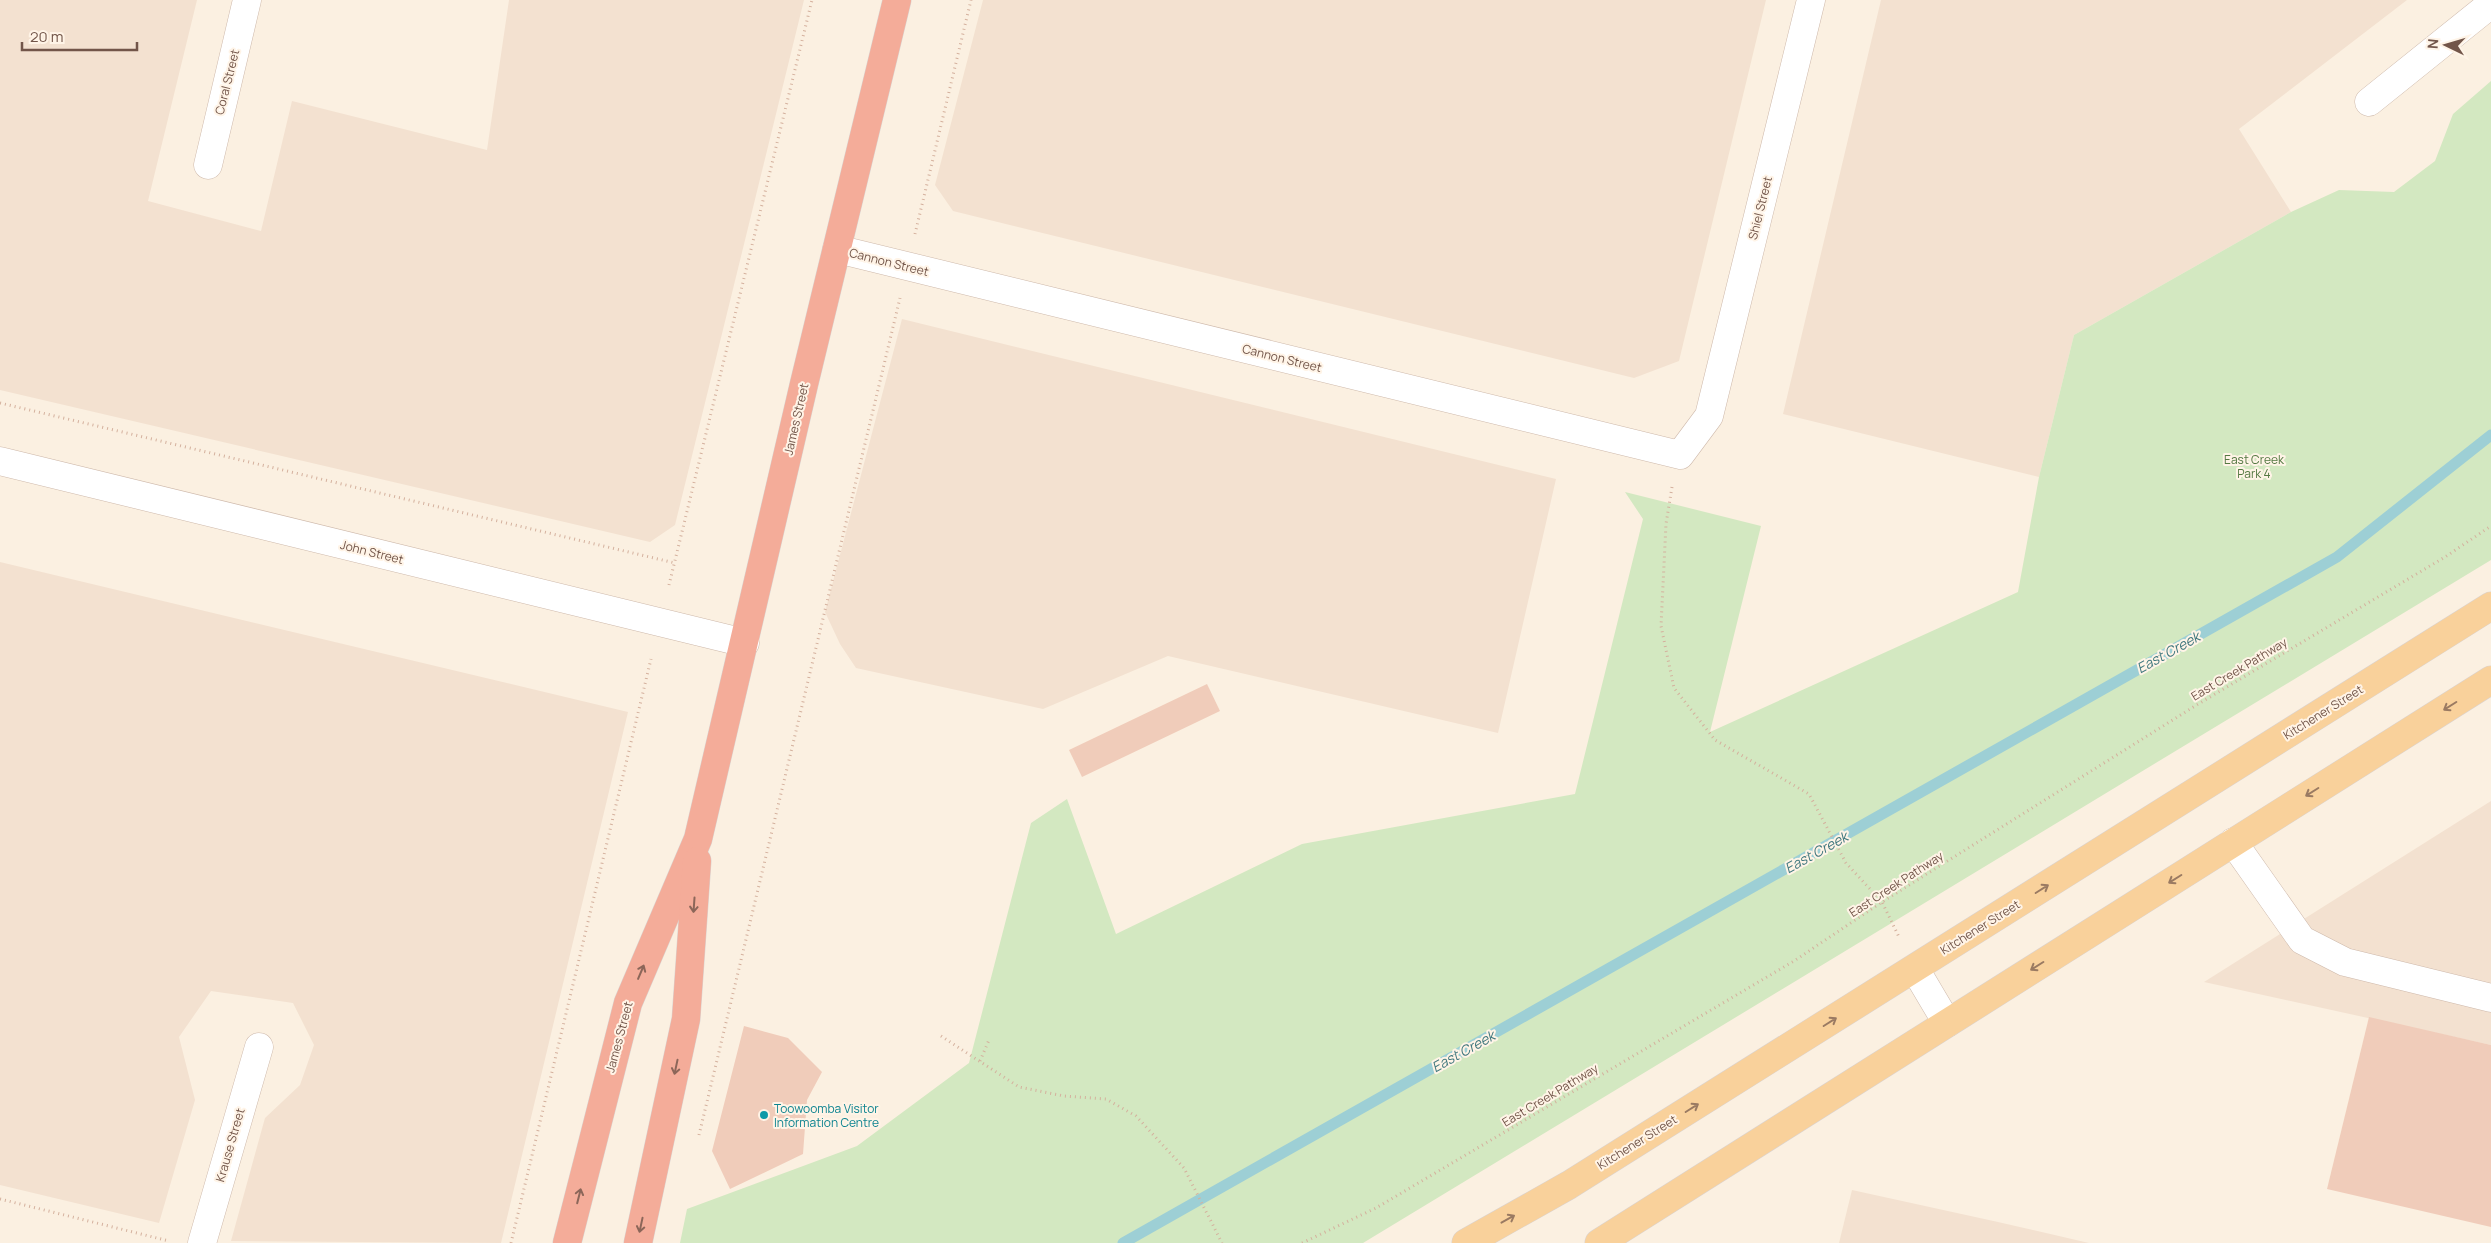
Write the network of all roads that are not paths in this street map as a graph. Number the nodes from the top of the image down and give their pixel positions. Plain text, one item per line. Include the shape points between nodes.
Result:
1 (247, 0) edge
2 (897, 0) edge
3 (1811, 0) edge
4 (2491, 4) edge
5 (2369, 102) dead end
6 (208, 165) dead end
7 (837, 249) junction
8 (1680, 455) joint
9 (0, 461) edge
10 (2491, 606) edge
11 (745, 643) junction
12 (2491, 680) edge
13 (698, 839) junction
14 (2233, 842) junction
15 (1915, 968) junction
16 (2491, 998) edge
17 (1947, 1023) junction
18 (259, 1047) dead end
19 (1605, 1241) edge
20 (202, 1243) edge
21 (568, 1243) edge
22 (638, 1243) edge
23 (1466, 1243) edge

1 - 6 street, Coral Street
2 - 7 highway, James Street
3 - 8 street, Shiel Street via 1709,416
4 - 5 street
7 - 8 street, Cannon Street
7 - 11 highway, James Street
9 - 11 street, John Street
15 -> 10 main road, Kitchener Street
11 - 13 highway, James Street
12 -> 14 main road
21 -> 13 highway, James Street via 628,1003
13 -> 22 highway, James Street via 686,1019
14 - 16 street via 2302,940 2345,962
14 -> 17 main road
15 - 17 street
23 -> 15 main road, Kitchener Street via 1569,1185
17 - 19 main road
18 - 20 street, Krause Street

